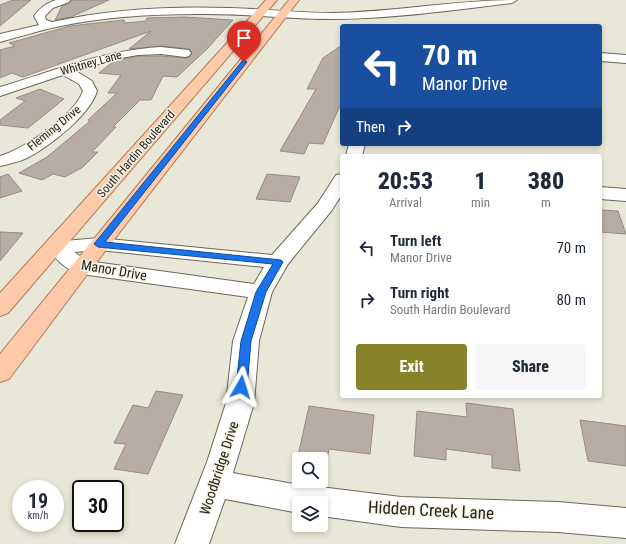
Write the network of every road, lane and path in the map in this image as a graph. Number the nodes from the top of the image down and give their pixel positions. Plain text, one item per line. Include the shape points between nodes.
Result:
1 (65, 0) edge
2 (294, 0) edge
3 (512, 0) edge
4 (277, 7) edge
5 (261, 13) junction
6 (52, 25) junction
7 (0, 38) edge
8 (185, 53) dead end
9 (602, 57) edge
10 (626, 59) edge
11 (64, 71) junction
12 (0, 92) edge
13 (0, 161) edge
14 (340, 182) edge
15 (602, 193) edge
16 (626, 195) edge
17 (98, 244) junction
18 (53, 248) junction
19 (278, 262) junction
20 (81, 267) junction
21 (261, 292) junction
22 (0, 308) edge
23 (0, 372) edge
24 (214, 483) junction
25 (626, 524) edge
26 (192, 544) edge

1 - 6 street via 49,6 39,16 42,22
2 - 4 main road, South Hardin Boulevard
3 - 4 street via 355,15 311,16
4 - 5 street
4 - 5 main road, South Hardin Boulevard
4 - 17 main road, South Hardin Boulevard
5 - 6 street via 160,12
5 - 18 main road, South Hardin Boulevard
6 - 7 street
8 - 11 street, Whitney Lane via 167,50 140,51
9 - 10 street
11 - 12 street, Whitney Lane
11 - 13 street, Fleming Drive via 76,76 89,87 88,100 32,148
14 - 19 street, Woodbridge Drive via 325,206
15 - 16 street
17 - 18 street, Manor Drive
17 - 19 street, Manor Drive
17 - 20 main road, South Hardin Boulevard
18 - 20 street, Manor Drive
18 - 22 main road, South Hardin Boulevard
19 - 21 street, Woodbridge Drive
20 - 21 street, Manor Drive
20 - 23 main road, South Hardin Boulevard
21 - 24 street, Woodbridge Drive via 246,341 240,403
24 - 25 street, Hidden Creek Lane via 288,497 401,512 558,516
24 - 26 street, Woodbridge Drive

